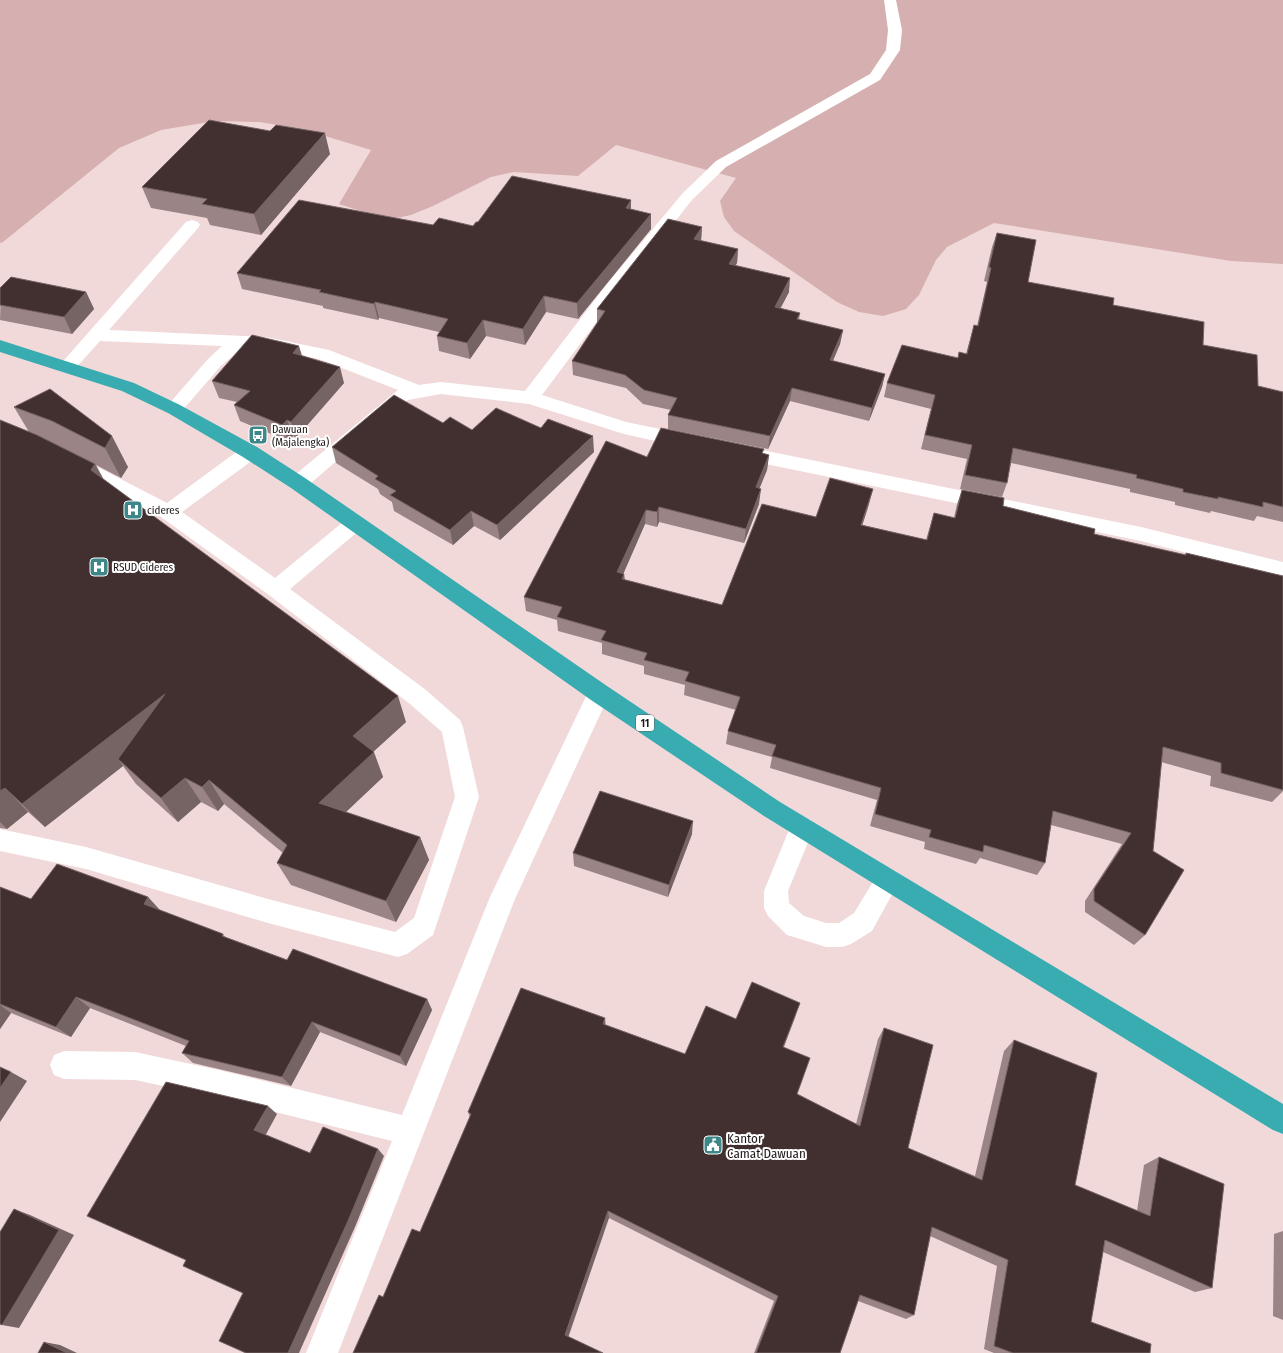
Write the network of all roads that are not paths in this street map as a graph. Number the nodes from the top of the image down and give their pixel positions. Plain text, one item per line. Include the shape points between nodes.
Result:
1 (890, 0) edge
2 (192, 225) dead end
3 (95, 335) junction
4 (247, 342) junction
5 (0, 346) edge
6 (67, 367) junction
7 (418, 391) junction
8 (530, 398) junction
9 (174, 409) junction
10 (250, 452) junction
11 (62, 458) edge
12 (298, 483) junction
13 (168, 512) junction
14 (355, 523) junction
15 (1283, 570) edge
16 (276, 589) junction
17 (599, 693) junction
18 (802, 828) junction
19 (0, 840) edge
20 (888, 880) junction
21 (64, 1065) dead end
22 (1283, 1120) edge
23 (410, 1131) junction
24 (322, 1353) edge

1 - 8 street via 895,30 893,50 875,77 721,164 682,203 613,288
2 - 3 street
3 - 4 street
3 - 6 street
4 - 7 street via 323,354
4 - 9 street via 230,349 214,363
5 - 6 highway, 11
6 - 9 highway, 11 via 128,387
7 - 8 street via 441,388
7 - 12 street via 402,395
8 - 15 street via 624,428 1133,533
9 - 10 highway, 11
10 - 12 highway, 11
10 - 13 street
11 - 13 street
12 - 14 highway, 11
13 - 16 street
14 - 16 street
14 - 17 highway, 11
16 - 19 street via 418,697 452,727 467,797 424,926 398,945 227,900 90,859
17 - 18 highway, 11
17 - 23 street via 503,897
18 - 20 highway, 11
18 - 20 street via 776,891 777,908 796,926 826,936 842,935 863,922
20 - 22 highway, 11
21 - 23 street via 136,1066
23 - 24 street

